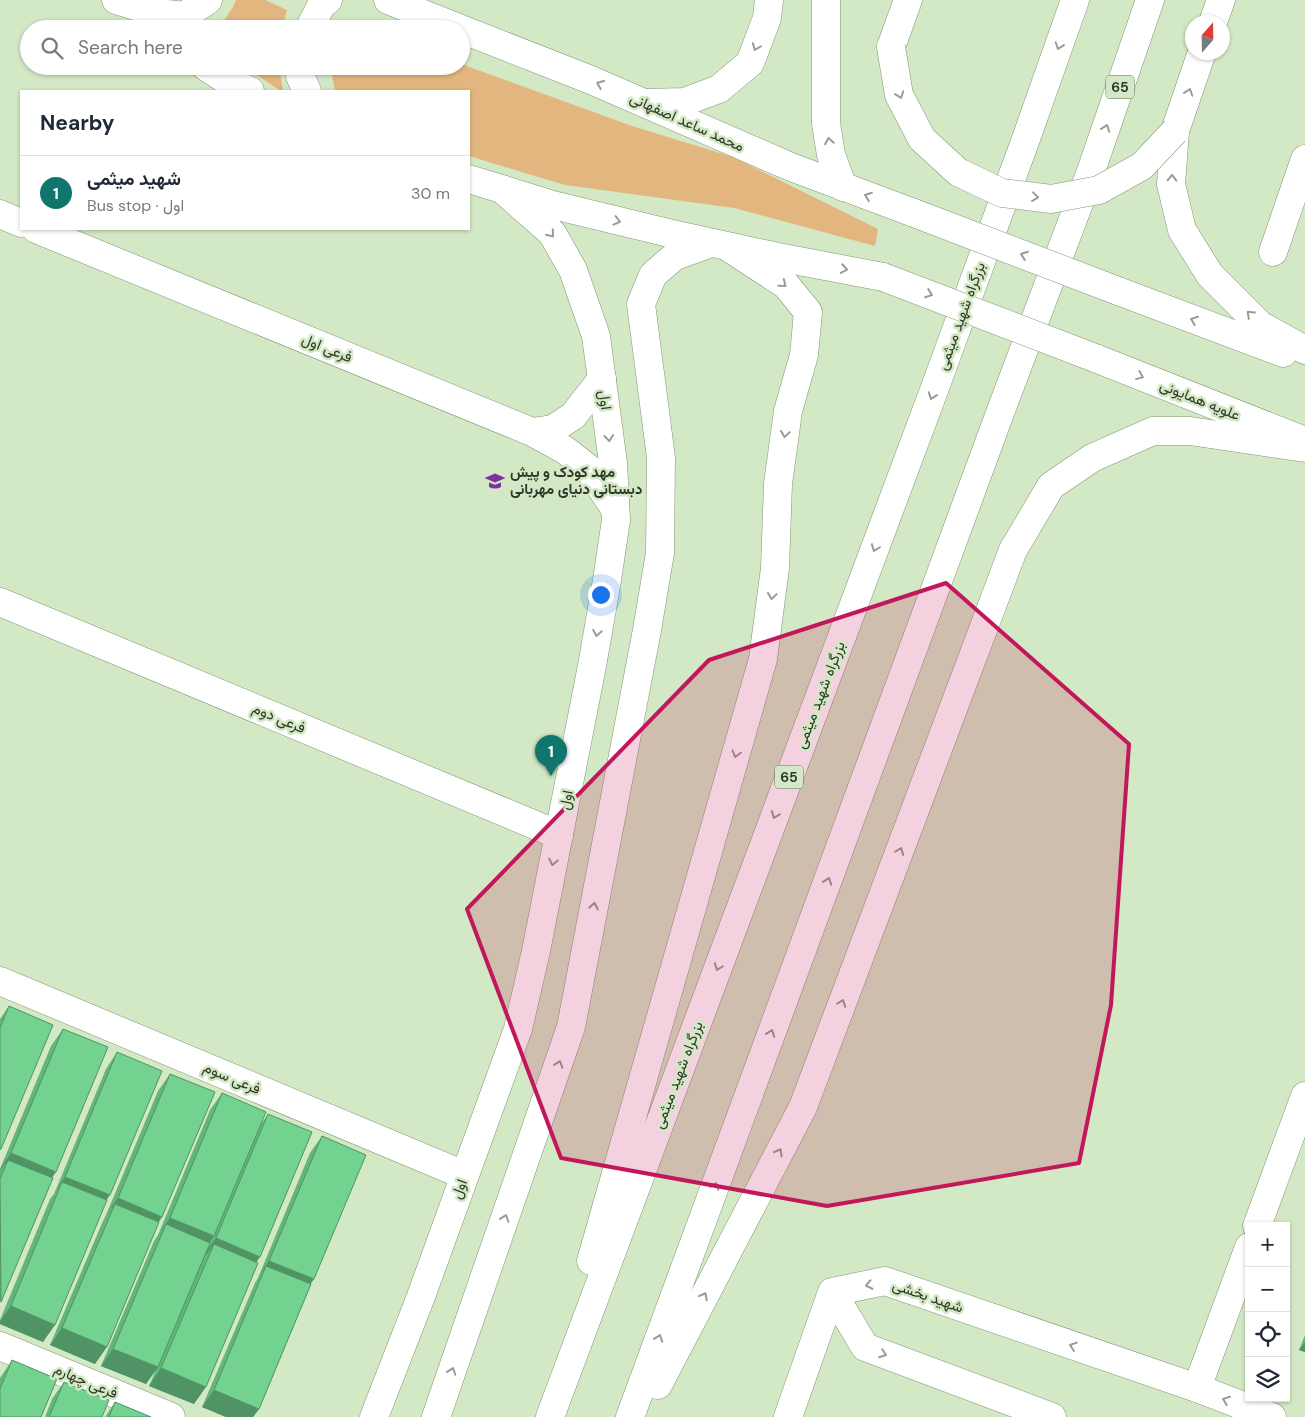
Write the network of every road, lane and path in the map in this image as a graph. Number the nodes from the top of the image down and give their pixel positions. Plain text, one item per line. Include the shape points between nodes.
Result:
1 (115, 0) edge
2 (208, 0) edge
3 (328, 0) edge
4 (388, 0) edge
5 (769, 0) edge
6 (826, 0) edge
7 (908, 0) edge
8 (1075, 0) edge
9 (1150, 0) edge
10 (1221, 0) edge
11 (1216, 15) edge
12 (141, 20) edge
13 (314, 20) edge
14 (438, 20) edge
15 (470, 33) edge
16 (1199, 60) edge
17 (219, 75) edge
18 (300, 75) edge
19 (248, 90) edge
20 (307, 90) edge
21 (645, 103) junction
22 (1175, 130) junction
23 (1305, 159) edge
24 (470, 179) edge
25 (843, 187) junction
26 (502, 190) junction
27 (0, 214) edge
28 (20, 222) edge
29 (38, 230) edge
30 (720, 245) junction
31 (1273, 252) dead end
32 (1305, 350) edge
33 (1305, 362) edge
34 (602, 379) junction
35 (532, 432) junction
36 (1305, 441) edge
37 (1305, 448) edge
38 (615, 509) junction
39 (0, 602) edge
40 (559, 835) junction
41 (0, 981) edge
42 (1305, 1096) edge
43 (464, 1175) junction
44 (1258, 1222) edge
45 (1245, 1258) edge
46 (832, 1292) junction
47 (0, 1346) edge
48 (1196, 1388) junction
49 (172, 1417) edge
50 (374, 1417) edge
51 (436, 1417) edge
52 (548, 1417) edge
53 (630, 1417) edge
54 (641, 1417) edge
55 (788, 1417) edge
56 (1052, 1417) edge
57 (1272, 1417) edge

1 - 2 main road via 159,13 184,16
1 - 12 main road
3 - 13 main road via 322,4
4 - 14 main road, محمد ساعد اصفهانی
5 -> 21 main road via 767,18 750,63 719,90 684,102
25 -> 6 main road via 831,155 826,123
7 -> 22 main road, bridge via 891,47 899,95 922,139 958,172 1002,193 1051,199 1099,190 1142,166
8 -> 52 main road, بزرگراه شهید میثمی / 65 via 933,392
53 -> 9 main road, 65 via 1090,174
10 - 11 main road
21 -> 15 main road, محمد ساعد اصفهانی
22 -> 16 main road
17 - 19 main road
18 - 20 main road
21 - 25 main road, محمد ساعد اصفهانی
32 -> 22 main road via 1260,325 1210,275 1182,230 1171,184
23 - 31 main road
24 - 26 main road
33 -> 25 main road, محمد ساعد اصفهانی, bridge
26 -> 30 main road
26 -> 34 main road, اول via 552,233 573,270 596,336
27 - 28 main road
29 - 35 main road, فرعی اول
30 -> 36 main road, علویه همایونی, bridge via 883,277
51 -> 30 main road via 571,1027 647,630 660,553 661,458 641,304 653,276 675,256
30 -> 52 main road via 786,285 808,312 804,355 788,411 778,484 775,568 763,659
34 - 35 main road via 573,416 553,429
34 -> 38 main road, اول via 613,463
35 - 38 main road, فرعی اول via 565,450 588,468
54 -> 37 main road via 803,1107 1013,550 1051,486 1092,458 1153,431 1190,431
38 -> 40 main road, اول via 603,599
39 - 40 main road, فرعی دوم
40 -> 43 main road, اول via 518,1028
41 - 43 main road, فرعی سوم
42 - 44 main road
43 - 50 main road, اول
45 - 48 main road
48 -> 46 main road, شهید بخشی via 885,1281
46 - 55 main road
46 -> 56 main road via 865,1348
47 - 49 main road, فرعی چهارم
57 -> 48 main road, شهید بخشی

